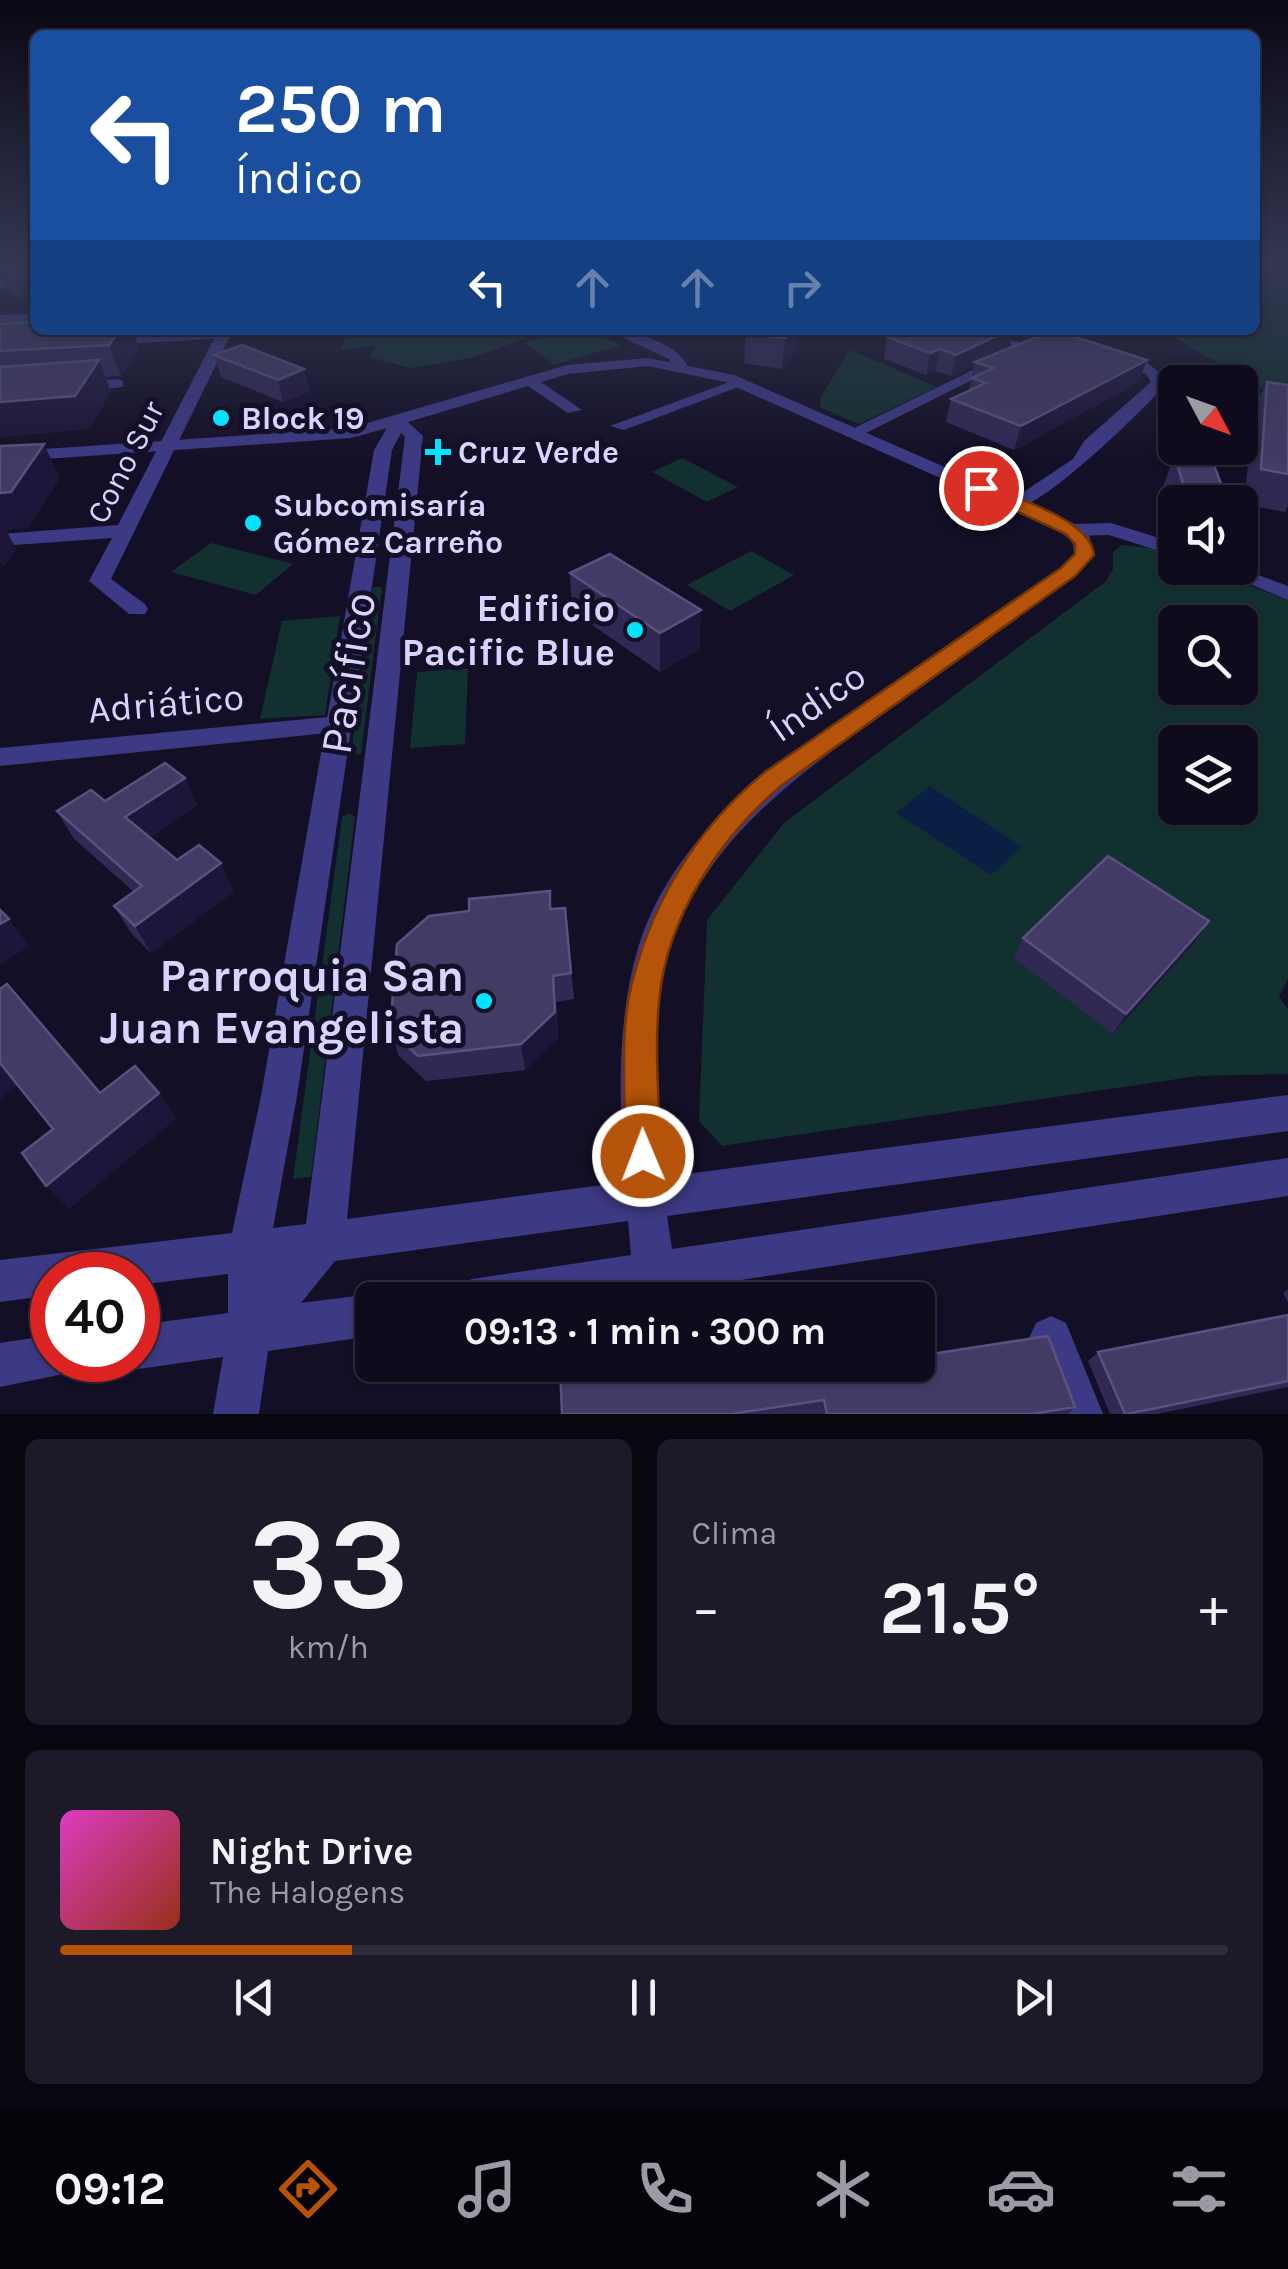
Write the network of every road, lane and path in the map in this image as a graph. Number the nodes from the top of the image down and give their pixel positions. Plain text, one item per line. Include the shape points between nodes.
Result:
1 (185, 335) edge
2 (223, 335) edge
3 (626, 335) edge
4 (78, 343) edge
5 (1032, 346) edge
6 (1101, 348) edge
7 (680, 365) junction
8 (530, 381) junction
9 (741, 383) junction
10 (118, 384) dead end
11 (59, 388) edge
12 (574, 410) dead end
13 (618, 426) dead end
14 (407, 429) junction
15 (856, 431) junction
16 (333, 435) junction
17 (165, 447) junction
18 (383, 450) junction
19 (0, 457) edge
20 (1017, 504) junction
21 (124, 531) junction
22 (1078, 537) junction
23 (0, 540) edge
24 (1158, 543) edge
25 (1258, 582) edge
26 (1288, 594) edge
27 (137, 609) dead end
28 (338, 724) junction
29 (0, 756) edge
30 (1288, 1112) edge
31 (1288, 1176) edge
32 (645, 1198) junction
33 (324, 1242) junction
34 (249, 1248) junction
35 (654, 1273) junction
36 (0, 1281) edge
37 (593, 1282) edge
38 (355, 1317) edge
39 (249, 1333) junction
40 (1051, 1338) edge
41 (160, 1344) edge
42 (30, 1360) edge
43 (0, 1365) edge
44 (236, 1414) edge
45 (1080, 1414) edge

1 - 4 street
2 - 17 street, Cono Sur
3 - 7 street via 675,356
5 - 15 street
6 - 20 street via 1152,371 1159,382 1080,462
7 - 8 street via 606,364
7 - 9 street
8 - 12 street
8 - 14 street via 448,406
9 - 13 street
9 - 15 street
10 - 11 street
14 - 16 street
14 - 18 street, Pacífico
14 - 33 street, Pacífico
15 - 20 street
16 - 17 street
16 - 18 street
17 - 19 street
17 - 21 street, Cono Sur
18 - 28 street, Pacífico
20 - 22 street
21 - 23 street
21 - 27 street, Cono Sur via 100,580
22 - 24 street via 1139,536
22 - 32 street, Índico via 1085,555 1068,572 774,779 702,853 666,919 644,999
25 - 26 street
28 - 29 street, Adriático
28 - 34 street, Pacífico
30 - 32 street
31 - 35 street
32 - 33 street
32 - 35 street, Índico
33 - 34 street
33 - 39 street
34 - 36 street
34 - 39 street, Pacífico
35 - 37 street
38 - 39 street
39 - 41 street
39 - 44 street, Pacífico
40 - 45 street
42 - 43 street

